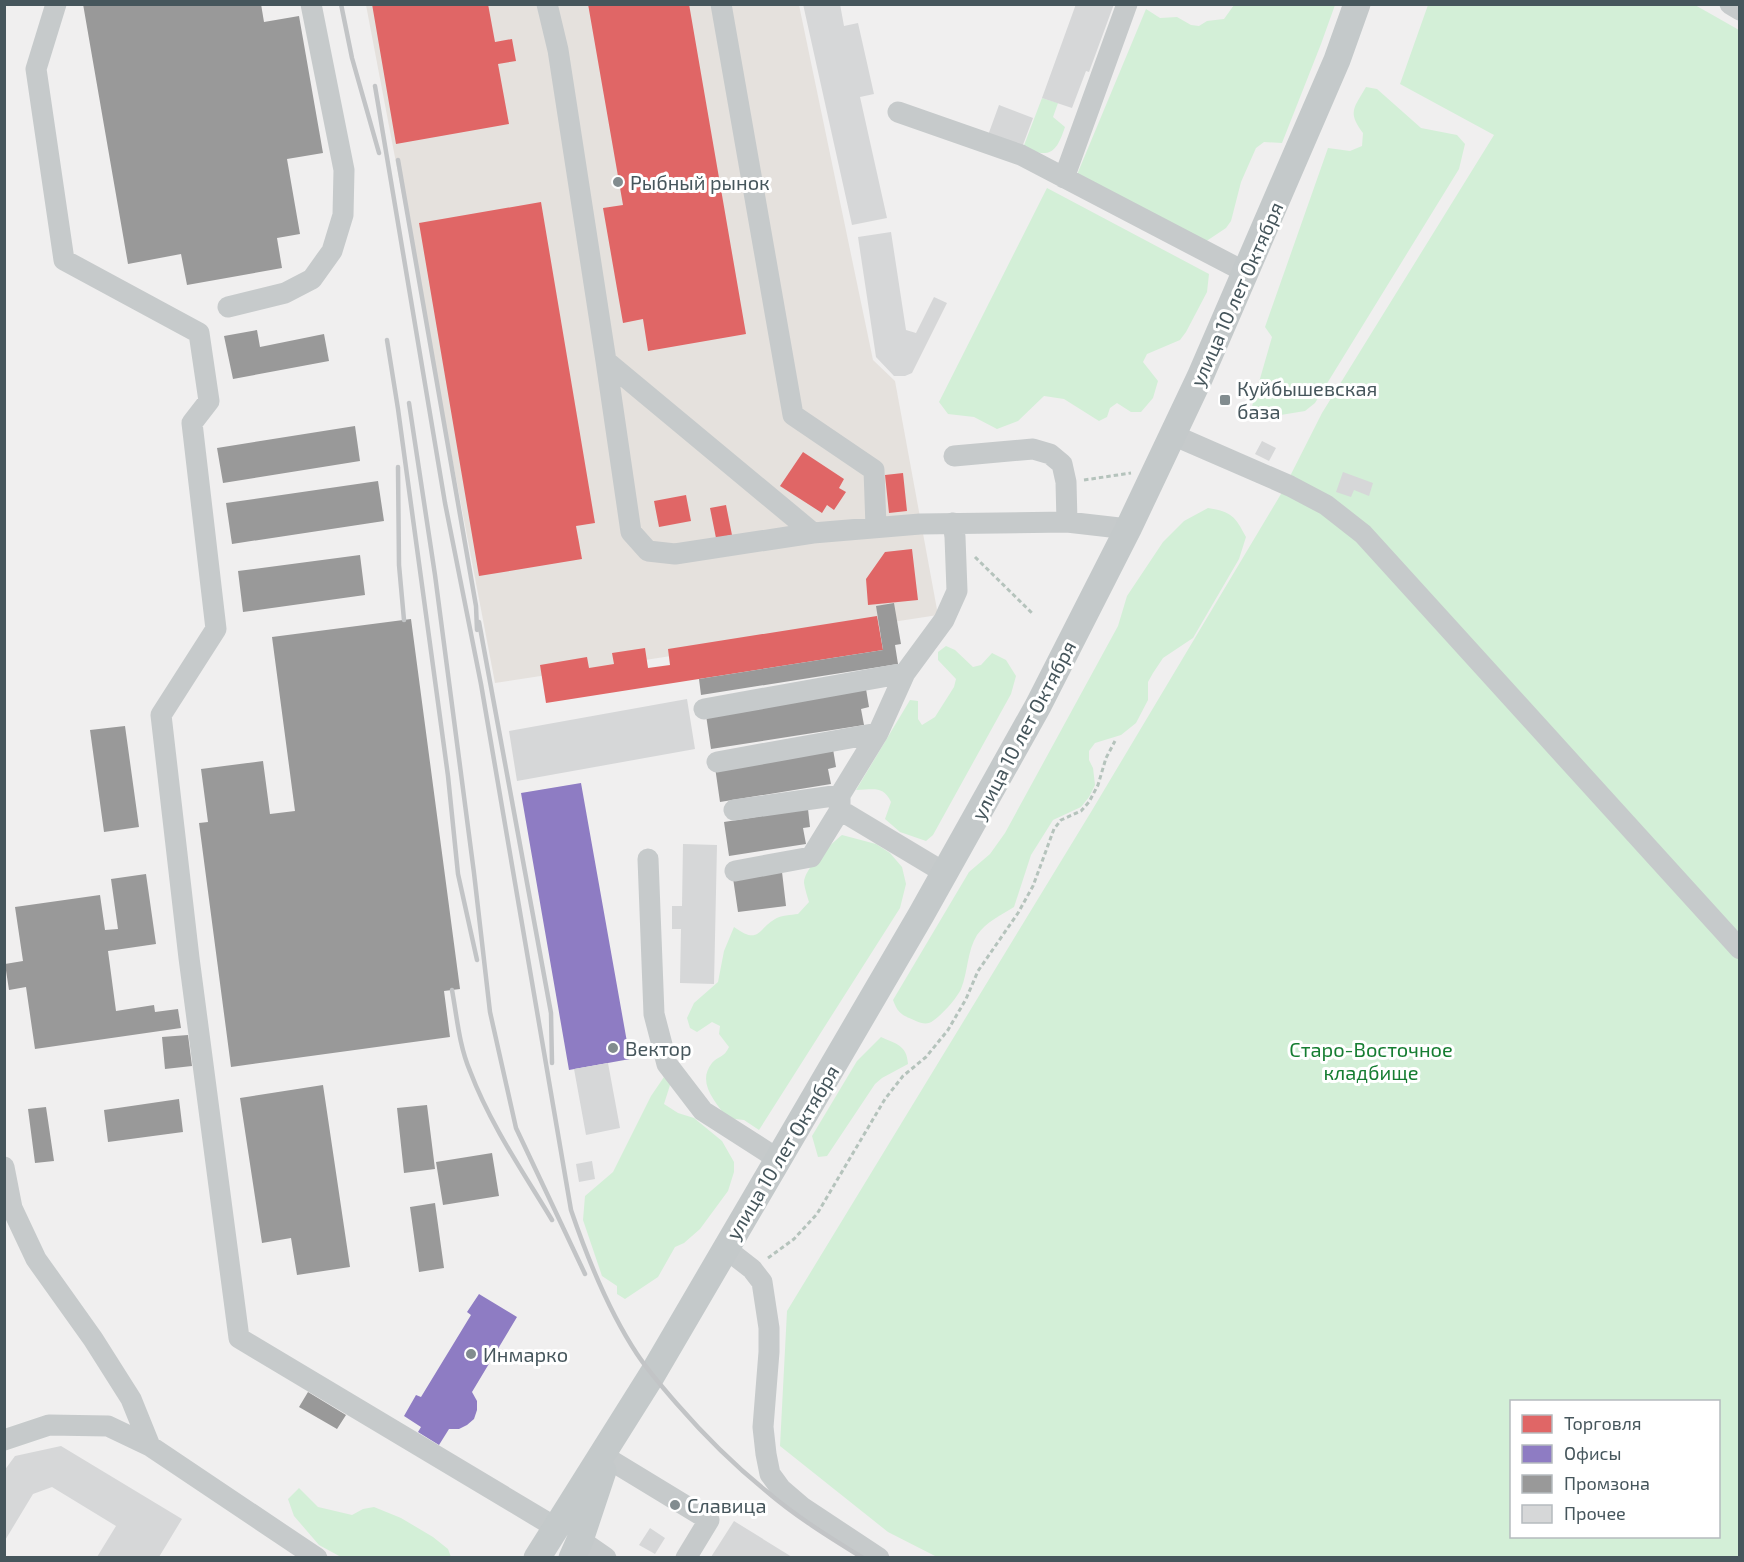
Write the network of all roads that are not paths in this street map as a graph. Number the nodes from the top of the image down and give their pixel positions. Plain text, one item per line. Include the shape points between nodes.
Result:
1 (56, 4) edge
2 (311, 4) edge
3 (547, 4) edge
4 (721, 4) edge
5 (1127, 4) edge
6 (1357, 4) edge
7 (1730, 4) edge
8 (1740, 10) edge
9 (898, 112) dead end
10 (1064, 178) junction
11 (1245, 272) junction
12 (228, 307) dead end
13 (606, 361) junction
14 (1173, 435) junction
15 (954, 456) dead end
16 (1067, 522) junction
17 (876, 527) junction
18 (1128, 529) junction
19 (954, 530) junction
20 (813, 533) junction
21 (904, 673) junction
22 (704, 709) dead end
23 (878, 733) junction
24 (717, 762) dead end
25 (840, 802) junction
26 (734, 810) dead end
27 (648, 859) dead end
28 (735, 871) dead end
29 (945, 873) junction
30 (1740, 949) edge
31 (778, 1159) junction
32 (4, 1167) edge
33 (725, 1248) junction
34 (622, 1422) junction
35 (4, 1440) edge
36 (150, 1446) junction
37 (607, 1458) junction
38 (555, 1527) junction
39 (576, 1549) edge
40 (308, 1555) edge
41 (537, 1557) edge
42 (606, 1557) edge
43 (686, 1557) edge
44 (879, 1557) edge

1 - 38 street via 36,69 64,260 199,333 209,401 192,423 216,629 160,715 239,1338
2 - 12 street via 345,170 343,215 332,251 312,279 285,294
3 - 13 street via 558,50
4 - 17 street via 793,415 874,470
5 - 10 street
6 - 11 main road, улица 10 лет Октября via 1337,60
7 - 8 street
9 - 10 street via 1021,155
10 - 11 street
11 - 14 main road, улица 10 лет Октября
13 - 20 street
13 - 20 street via 631,532 648,551 675,554
14 - 18 main road, улица 10 лет Октября
14 - 30 street via 1290,486 1326,505 1363,534
15 - 16 street via 1034,449 1050,454 1062,464
16 - 18 street
16 - 19 street
17 - 19 street via 920,524
17 - 20 street
18 - 29 main road, улица 10 лет Октября via 1038,706
19 - 21 street via 957,591 944,621
21 - 22 street
21 - 23 street
23 - 24 street
23 - 25 street
25 - 26 street
25 - 28 street via 811,857
25 - 29 street
27 - 31 street via 654,1014 667,1064 703,1111
29 - 31 main road, улица 10 лет Октября
31 - 33 main road, улица 10 лет Октября
32 - 36 street via 12,1208 36,1259 131,1399
33 - 34 main road, улица 10 лет Октября
33 - 44 street via 762,1282 768,1328 764,1427 770,1474 802,1507
34 - 37 main road, улица 10 лет Октября
34 - 38 main road, улица 10 лет Октября
35 - 36 street via 49,1425 108,1426
36 - 40 street
37 - 39 main road, улица 10 лет Октября
37 - 43 street via 709,1520
38 - 41 main road, улица 10 лет Октября
39 - 42 street

